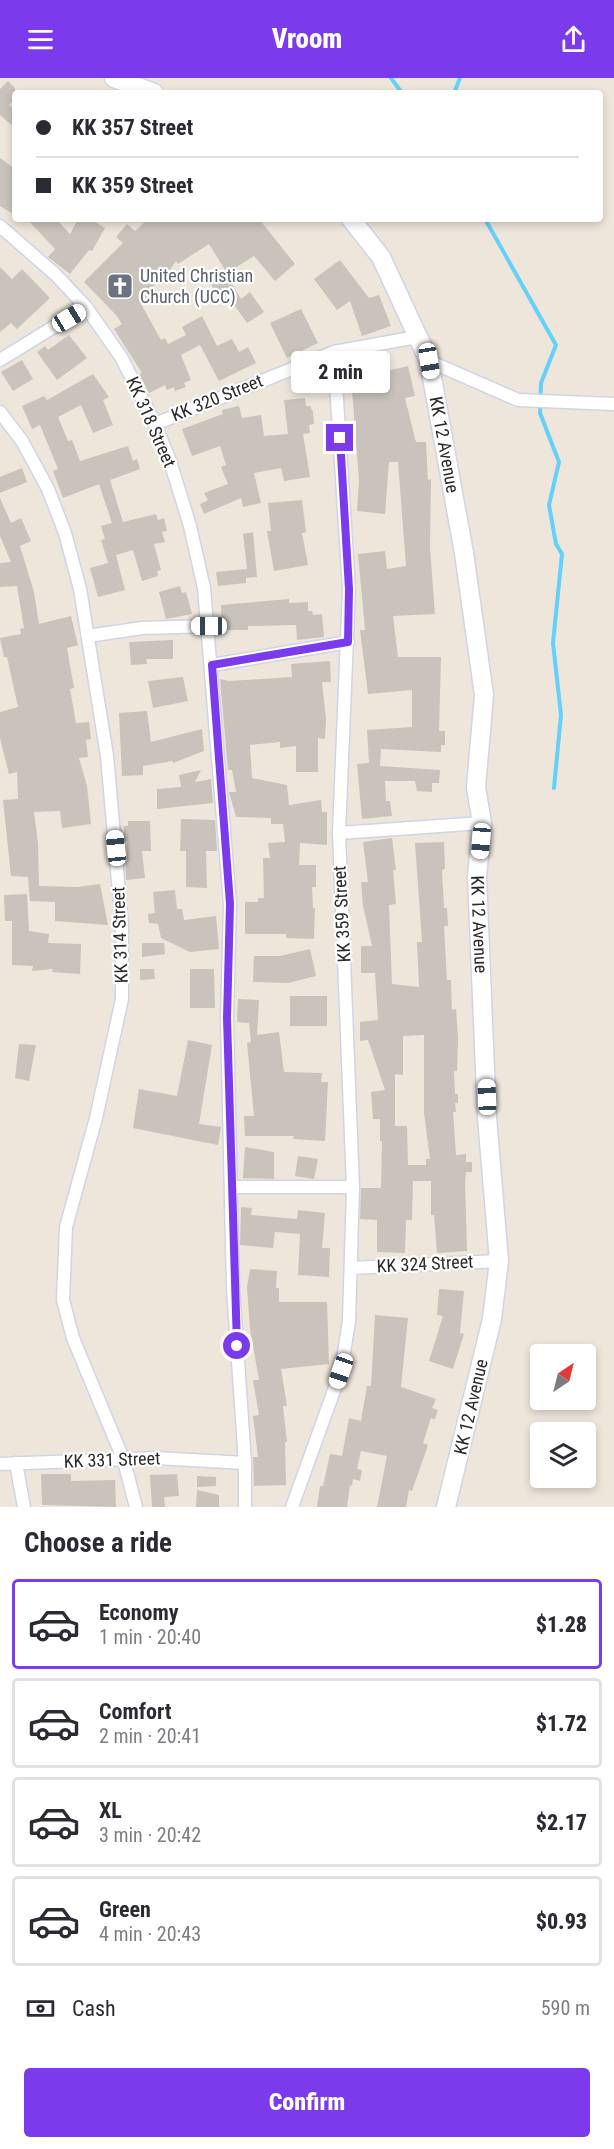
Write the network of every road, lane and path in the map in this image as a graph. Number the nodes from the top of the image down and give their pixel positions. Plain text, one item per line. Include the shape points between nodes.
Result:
1 (114, 78) edge
2 (146, 90) edge
3 (353, 222) edge
4 (0, 226) edge
5 (86, 308) junction
6 (417, 337) junction
7 (334, 352) junction
8 (0, 360) edge
9 (429, 361) junction
10 (614, 404) edge
11 (0, 412) edge
12 (155, 424) junction
13 (209, 626) junction
14 (88, 636) junction
15 (348, 642) junction
16 (212, 665) junction
17 (482, 823) junction
18 (339, 833) junction
19 (231, 1187) junction
20 (353, 1187) junction
21 (499, 1261) junction
22 (351, 1268) junction
23 (124, 1461) junction
24 (16, 1463) junction
25 (245, 1463) junction
26 (0, 1464) edge
27 (24, 1507) edge
28 (136, 1507) edge
29 (245, 1507) edge
30 (292, 1507) edge
31 (446, 1507) edge

1 - 2 main road
3 - 6 main road, KK 12 Avenue via 381,257
4 - 5 street, KK 318 Street via 56,275
5 - 8 street
5 - 12 street, KK 318 Street via 115,347
6 - 7 street, KK 320 Street
6 - 9 main road, KK 12 Avenue
7 - 12 street, KK 320 Street
7 - 15 street, KK 359 Street via 346,524
9 - 10 street via 518,400
9 - 17 main road, KK 12 Avenue via 483,684 476,787
11 - 14 street, KK 314 Street via 22,441 53,500 80,589
12 - 13 street, KK 318 Street via 190,526
13 - 14 street via 142,627
13 - 16 street, KK 318 Street
14 - 23 street, KK 314 Street via 107,756 118,871 122,999 96,1119 66,1227 63,1300 73,1338
15 - 16 street
15 - 18 street, KK 359 Street
16 - 19 street, KK 318 Street via 230,904 227,1018
17 - 18 street
17 - 21 main road, KK 12 Avenue via 477,877 487,1118
18 - 20 street, KK 359 Street
19 - 20 street
19 - 25 street, KK 318 Street via 233,1288
20 - 22 street, KK 359 Street
21 - 22 street, KK 324 Street
21 - 31 main road, KK 12 Avenue via 492,1319
22 - 30 street, KK 359 Street via 349,1321 341,1371
23 - 24 street, KK 331 Street
23 - 25 street, KK 331 Street via 156,1458
23 - 28 street, KK 314 Street
24 - 26 street, KK 331 Street
24 - 27 street
25 - 29 street, KK 318 Street

